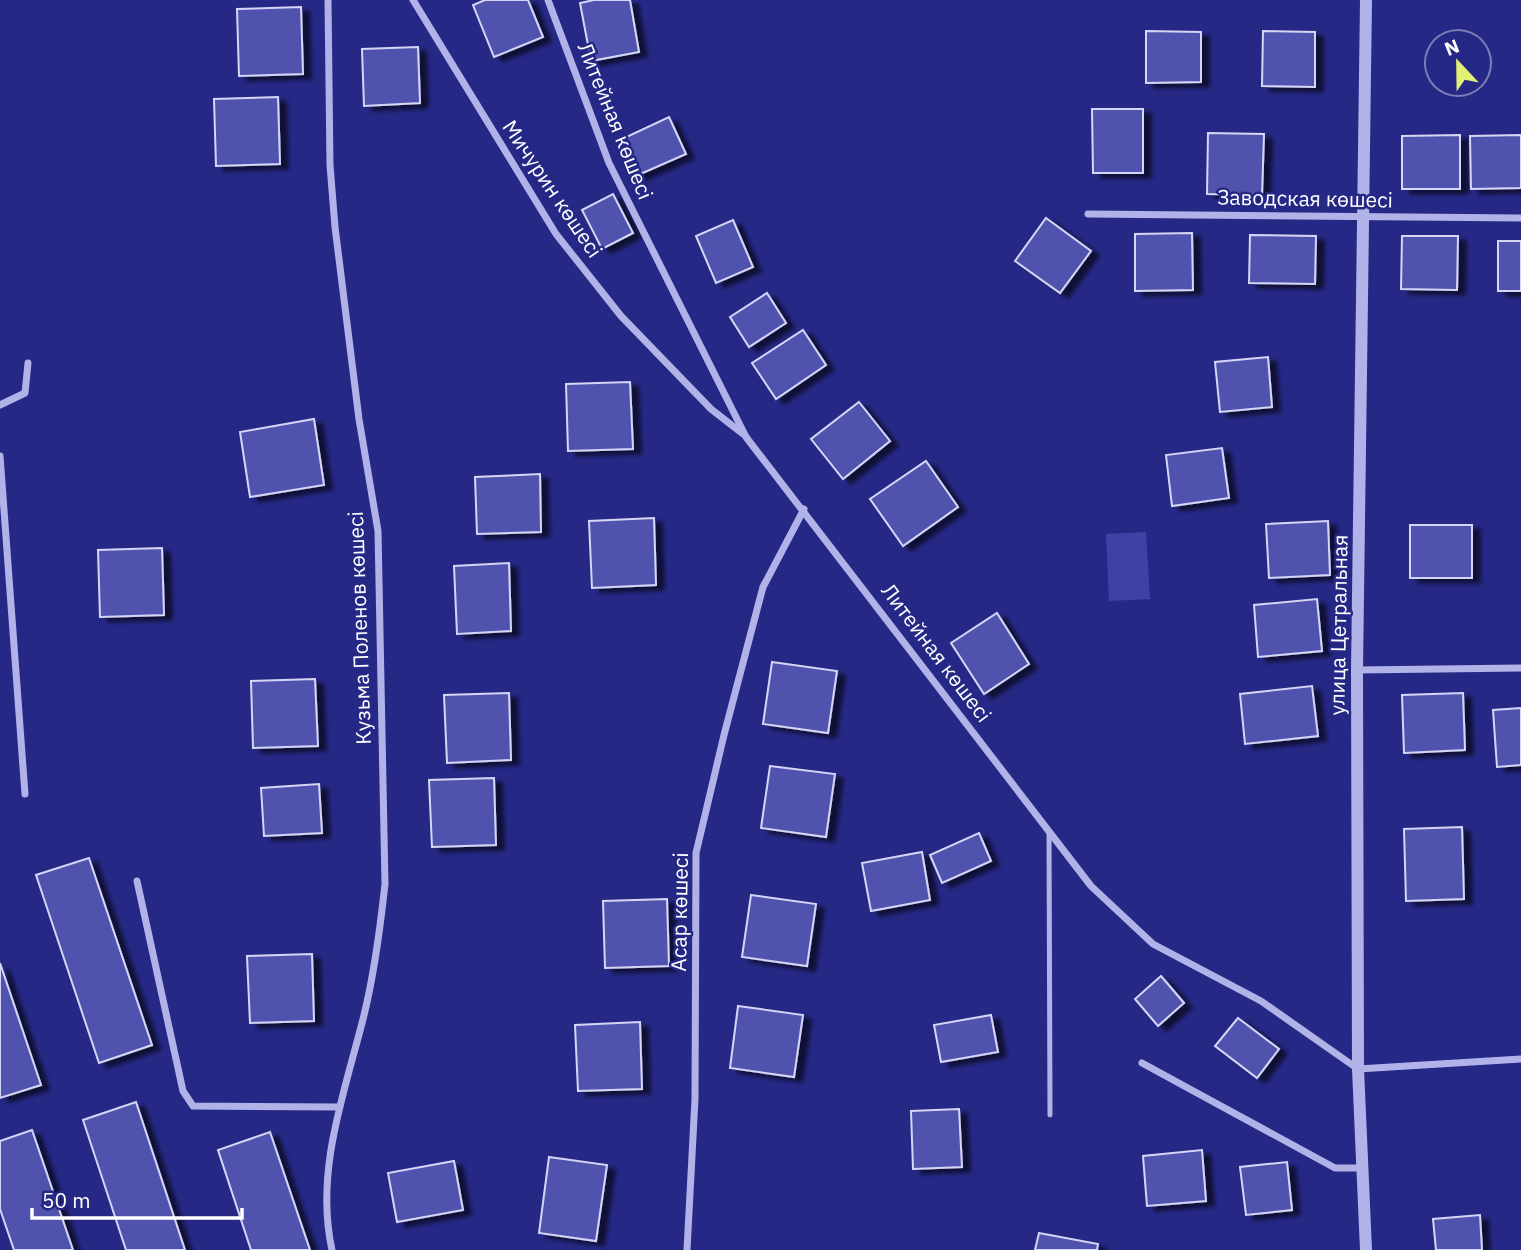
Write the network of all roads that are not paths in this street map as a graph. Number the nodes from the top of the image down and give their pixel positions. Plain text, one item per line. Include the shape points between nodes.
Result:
1 (413, 0) edge
2 (548, 0) edge
3 (1366, 0) edge
4 (328, 1) edge
5 (1088, 214) dead end
6 (1363, 218) junction
7 (1521, 218) edge
8 (28, 363) dead end
9 (0, 405) edge
10 (746, 437) junction
11 (0, 456) edge
12 (804, 509) junction
13 (1521, 668) edge
14 (1357, 670) junction
15 (25, 794) dead end
16 (1049, 831) junction
17 (137, 881) dead end
18 (1521, 1059) edge
19 (1142, 1063) dead end
20 (1358, 1069) junction
21 (338, 1107) junction
22 (1050, 1115) dead end
23 (1362, 1168) junction
24 (332, 1250) edge
25 (687, 1250) edge
26 (1366, 1250) edge

1 - 10 street, Мичурин көшесі via 556,234 621,316 711,409
2 - 10 street, Литейная көшесі via 609,163
3 - 6 street, улица Цетральная
4 - 21 street, Кузьма Поленов көшесі via 335,227 378,531 385,884 363,1020
5 - 6 street, Заводская көшесі
6 - 7 street, Заводская көшесі
6 - 14 street, улица Цетральная
8 - 9 street via 25,393
10 - 12 street, Литейная көшесі
11 - 15 street
12 - 16 street, Литейная көшесі
12 - 25 street, Асар көшесі via 763,587 696,853 695,1099
13 - 14 street
14 - 20 street, улица Цетральная
16 - 20 street, Литейная көшесі via 1091,886 1153,944 1261,1001
16 - 22 lane
17 - 21 street via 186,1099 193,1106
18 - 20 street
19 - 23 street via 1335,1168
20 - 23 street, улица Цетральная
21 - 24 street, Кузьма Поленов көшесі via 326,1222
23 - 26 street, улица Цетральная

